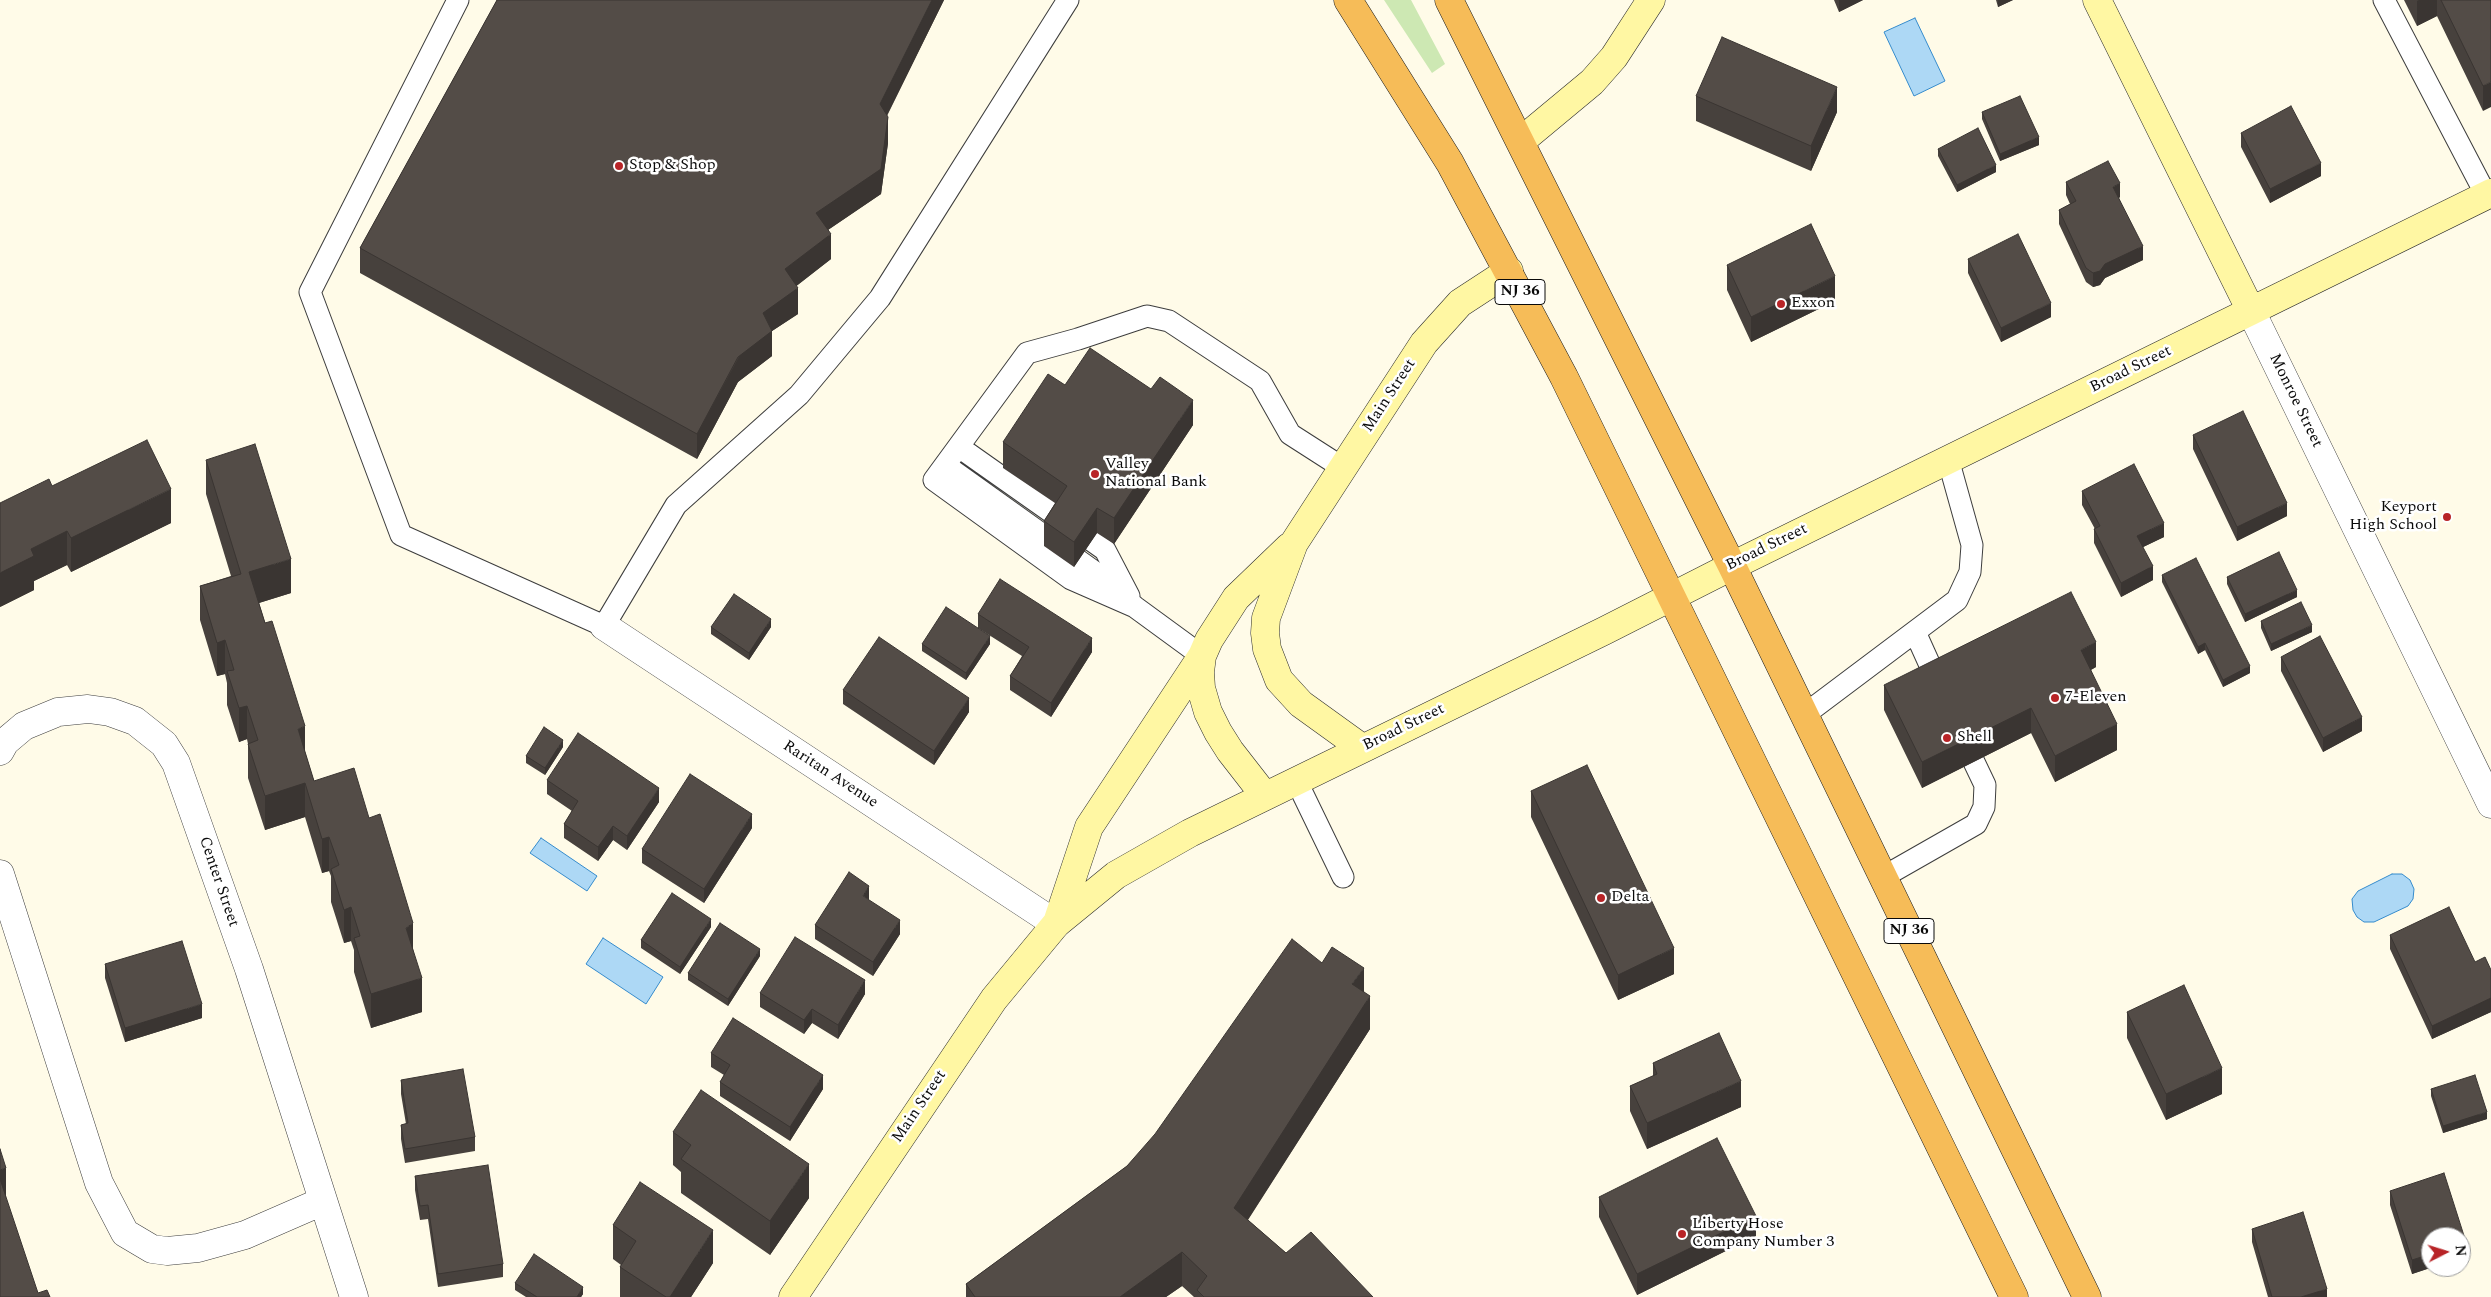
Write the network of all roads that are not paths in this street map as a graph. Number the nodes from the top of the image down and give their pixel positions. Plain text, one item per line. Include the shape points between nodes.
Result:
1 (458, 0) edge
2 (1068, 0) edge
3 (1348, 0) edge
4 (1449, 0) edge
5 (1651, 0) edge
6 (2097, 0) edge
7 (2384, 0) edge
8 (1521, 141) junction
9 (2489, 194) edge
10 (1509, 270) junction
11 (2251, 311) junction
12 (959, 447) junction
13 (1948, 459) junction
14 (1343, 468) junction
15 (1294, 543) junction
16 (1732, 566) junction
17 (1672, 596) junction
18 (1135, 607) junction
19 (604, 626) junction
20 (1915, 632) junction
21 (1202, 656) junction
22 (1938, 683) edge
23 (1804, 715) junction
24 (1362, 748) junction
25 (0, 750) edge
26 (1974, 762) edge
27 (1296, 780) junction
28 (1265, 796) junction
29 (2491, 804) edge
30 (0, 874) edge
31 (1343, 877) dead end
32 (1883, 877) junction
33 (1056, 924) junction
34 (323, 1201) junction
35 (354, 1297) edge
36 (793, 1297) edge
37 (2014, 1297) edge
38 (2087, 1297) edge

1 - 19 lane via 310,292 401,535
2 - 19 lane via 880,298 799,395 676,505
3 - 10 highway, NJ 36 via 1450,163
4 - 8 highway, NJ 36
5 - 8 main road via 1614,57 1592,82
6 - 11 main road, Monroe Street
7 - 9 lane
8 - 16 highway, NJ 36
9 - 11 main road, Broad Street
10 - 14 main road, Main Street via 1460,303 1434,330
10 - 17 highway, NJ 36
11 - 13 main road, Broad Street
11 - 29 street, Monroe Street
12 - 14 lane via 1027,353 1147,316 1169,321 1260,381 1290,434
12 - 18 lane via 1105,550
12 - 18 lane via 934,480 1071,580
13 - 16 main road, Broad Street
13 - 20 lane via 1972,544 1970,572 1957,600
14 - 15 main road, Main Street
15 - 21 main road, Main Street via 1236,598
15 - 24 main road, Main Street via 1266,618 1265,633 1272,664 1280,680 1301,704
16 - 17 main road, Broad Street
16 - 23 highway, NJ 36
17 - 24 main road, Broad Street
17 - 37 highway, NJ 36
18 - 21 lane
19 - 33 street, Raritan Avenue
20 - 22 lane
20 - 23 lane
21 - 28 main road, Main Street via 1201,688 1208,712 1230,751
21 - 33 main road via 1089,826
23 - 32 highway, NJ 36
24 - 27 main road, Broad Street
25 - 34 street, Center Street via 24,726 58,712 88,709 110,712 135,721 164,744 176,763 249,969
26 - 32 lane via 1985,785 1984,808 1976,824
27 - 28 main road, Broad Street
27 - 31 lane
28 - 33 main road, Broad Street via 1152,852 1116,875
30 - 34 street via 99,1183 125,1233 152,1249 198,1248 245,1235
32 - 38 highway, NJ 36
33 - 36 main road, Main Street via 967,1035
34 - 35 street, Center Street

